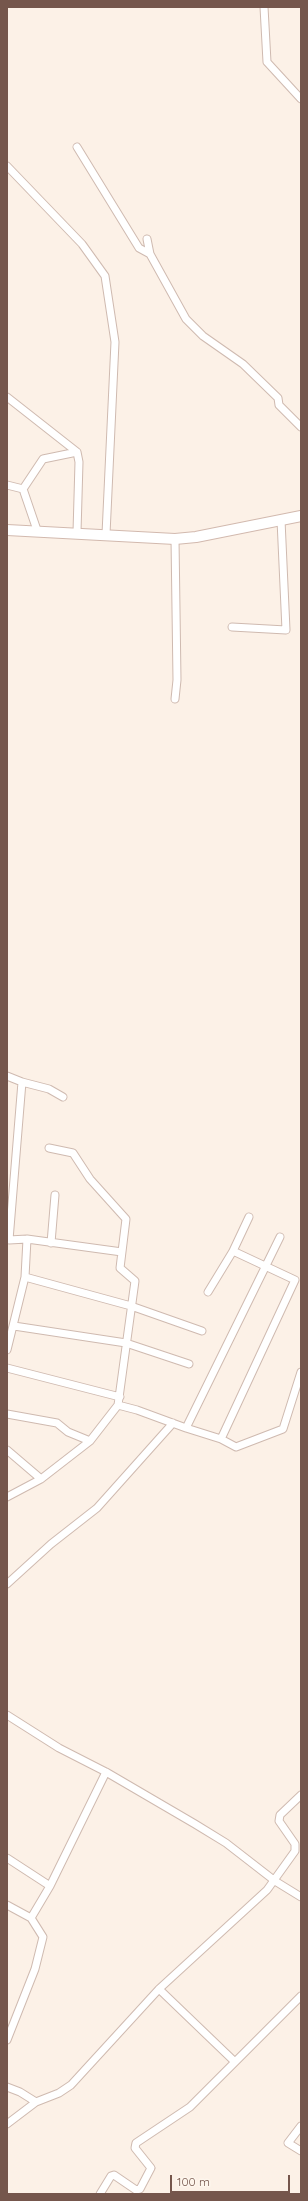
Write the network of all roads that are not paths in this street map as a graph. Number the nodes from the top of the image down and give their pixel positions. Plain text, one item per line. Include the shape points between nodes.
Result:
1 (264, 7) edge
2 (301, 99) edge
3 (77, 147) dead end
4 (7, 166) edge
5 (148, 238) dead end
6 (150, 254) junction
7 (7, 397) edge
8 (301, 427) edge
9 (77, 452) junction
10 (7, 485) edge
11 (23, 489) junction
12 (301, 516) edge
13 (281, 520) junction
14 (7, 530) edge
15 (37, 530) junction
16 (77, 532) junction
17 (106, 534) junction
18 (175, 539) junction
19 (232, 627) dead end
20 (175, 699) dead end
21 (7, 1076) edge
22 (22, 1082) junction
23 (63, 1097) dead end
24 (49, 1148) dead end
25 (56, 1195) dead end
26 (249, 1217) dead end
27 (280, 1237) dead end
28 (8, 1240) edge
29 (27, 1240) junction
30 (51, 1243) junction
31 (233, 1251) junction
32 (122, 1252) junction
33 (266, 1266) junction
34 (25, 1277) junction
35 (298, 1282) edge
36 (208, 1292) dead end
37 (131, 1306) junction
38 (14, 1326) junction
39 (202, 1331) dead end
40 (126, 1343) junction
41 (7, 1350) edge
42 (189, 1364) dead end
43 (7, 1368) edge
44 (301, 1372) edge
45 (120, 1397) junction
46 (118, 1405) junction
47 (7, 1414) edge
48 (173, 1423) junction
49 (186, 1428) junction
50 (221, 1438) junction
51 (90, 1441) junction
52 (7, 1450) edge
53 (41, 1479) junction
54 (7, 1497) edge
55 (7, 1584) edge
56 (7, 1715) edge
57 (106, 1772) junction
58 (301, 1795) edge
59 (7, 1858) edge
60 (275, 1881) junction
61 (50, 1886) junction
62 (301, 1897) edge
63 (7, 1905) edge
64 (31, 1918) junction
65 (159, 1989) junction
66 (301, 1996) edge
67 (7, 2040) edge
68 (235, 2062) junction
69 (7, 2087) edge
70 (36, 2102) junction
71 (7, 2124) edge
72 (301, 2126) edge
73 (301, 2151) edge
74 (100, 2194) edge

1 - 2 street via 267,62
3 - 6 street via 139,248
4 - 17 street via 82,244 105,276 115,342
5 - 6 street
6 - 8 street via 186,319 203,336 243,364 278,398 279,405
7 - 9 street
9 - 11 street via 43,459
9 - 16 street
10 - 11 street
11 - 15 street
12 - 13 main road
13 - 18 main road
13 - 19 street via 286,630
14 - 15 main road
15 - 16 main road
16 - 17 main road
17 - 18 main road
18 - 20 street
21 - 22 street
22 - 23 street via 49,1089
22 - 28 street
24 - 32 street via 73,1153 90,1179 126,1219
25 - 30 street
26 - 31 street
27 - 33 street
28 - 29 street
29 - 30 street
29 - 34 street
30 - 32 street
31 - 33 street
31 - 36 street
32 - 37 street via 120,1268 135,1282
33 - 35 street
33 - 49 street
34 - 37 street
34 - 38 street
35 - 50 street
37 - 39 street
37 - 40 street
38 - 40 street
38 - 41 street
40 - 42 street
40 - 45 street
43 - 45 street
44 - 50 street via 283,1429 236,1447
45 - 46 street
46 - 48 street
46 - 51 street
47 - 51 street via 57,1423 68,1432
48 - 49 street
48 - 55 street via 97,1508 51,1544
49 - 50 street
51 - 53 street
52 - 53 street
53 - 54 street
56 - 57 street via 59,1748
57 - 60 street via 226,1843
57 - 61 street
58 - 60 street via 280,1814 279,1821 295,1844 295,1851
59 - 61 street
60 - 62 street
60 - 65 street
61 - 64 street
63 - 64 street
64 - 67 street via 43,1937 35,1969
65 - 68 street
65 - 70 street via 71,2084
66 - 68 street
68 - 74 street via 190,2107 136,2143 136,2148 151,2168 140,2189 136,2190 114,2174
69 - 70 street
70 - 71 street
72 - 73 street via 288,2142

